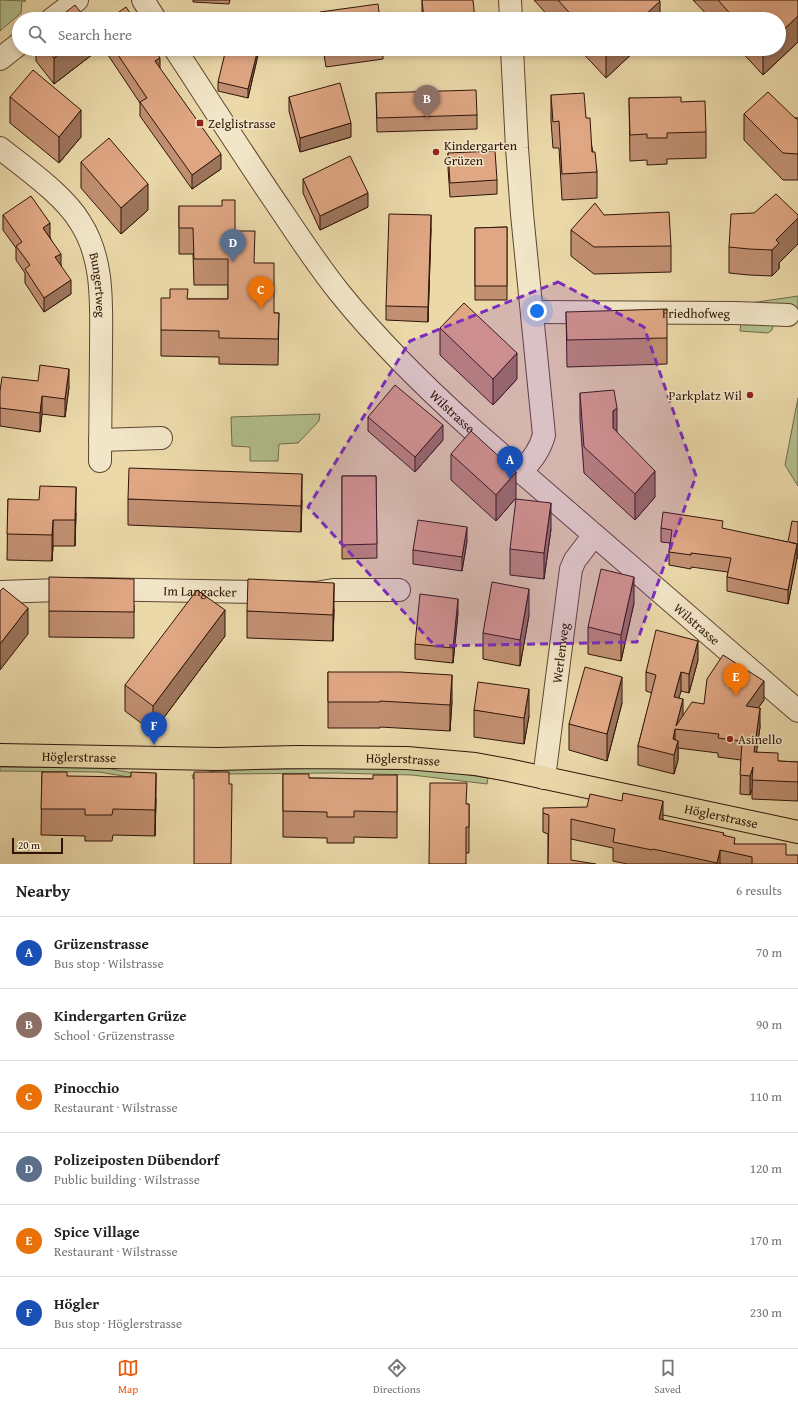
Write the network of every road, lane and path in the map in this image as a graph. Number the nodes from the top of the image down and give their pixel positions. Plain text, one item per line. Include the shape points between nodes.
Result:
1 (77, 0) edge
2 (143, 0) edge
3 (510, 0) edge
4 (61, 12) edge
5 (151, 12) edge
6 (511, 12) edge
7 (12, 50) edge
8 (180, 56) edge
9 (512, 56) edge
10 (0, 59) edge
11 (0, 148) edge
12 (532, 312) junction
13 (788, 315) dead end
14 (161, 438) dead end
15 (100, 440) junction
16 (100, 462) dead end
17 (521, 472) junction
18 (594, 535) junction
19 (399, 590) dead end
20 (0, 592) edge
21 (798, 711) edge
22 (0, 755) edge
23 (544, 778) junction
24 (798, 832) edge

1 - 4 street
2 - 5 street
3 - 6 street
7 - 10 street
8 - 17 street, Wilstrasse via 269,193 339,292 405,367
9 - 12 street via 517,148
11 - 15 street, Bungertweg via 55,193 69,208 80,222 96,257 100,277 101,318
12 - 13 street, Friedhofweg via 721,312
12 - 17 street via 544,435 535,457
14 - 15 street
15 - 16 street, Bungertweg
17 - 18 street, Wilstrasse
18 - 21 street, Wilstrasse
18 - 23 street, Werlenweg via 570,569
19 - 20 street, Im Langacker via 333,590 316,593 89,588
22 - 23 main road, Höglerstrasse via 218,759 415,758 475,764
23 - 24 main road, Höglerstrasse

